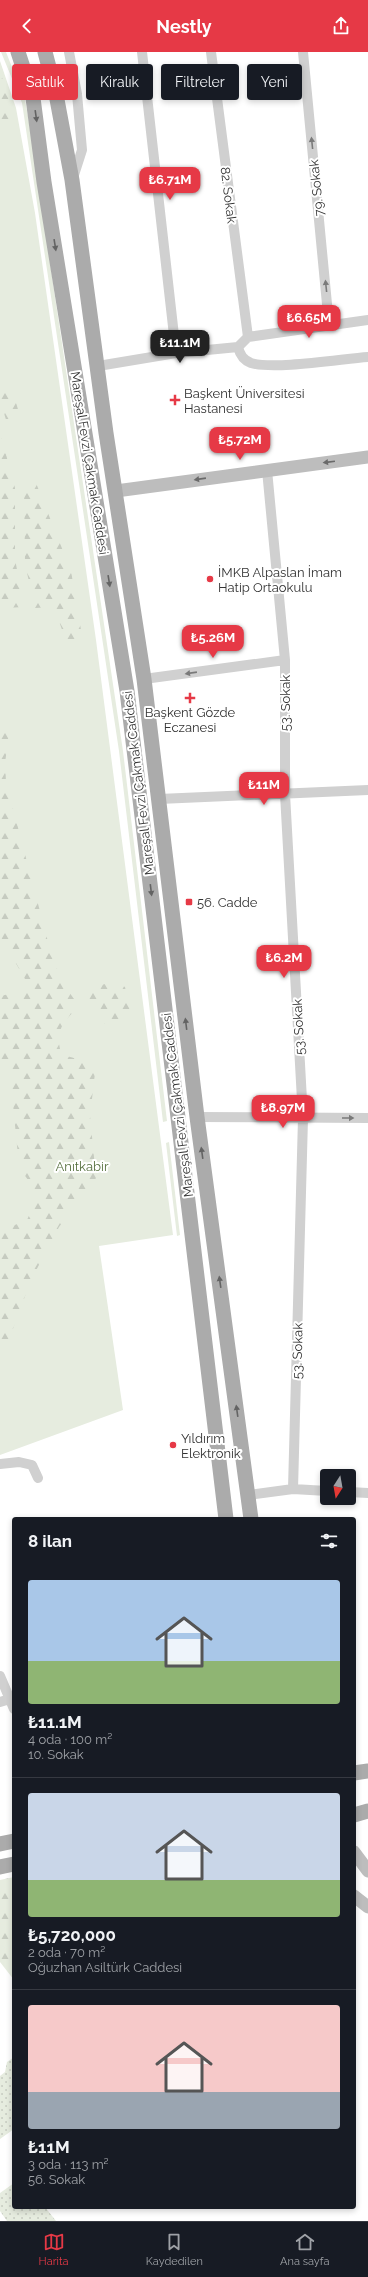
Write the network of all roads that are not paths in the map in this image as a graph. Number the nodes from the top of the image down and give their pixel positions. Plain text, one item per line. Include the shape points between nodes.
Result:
1 (18, 52) edge
2 (45, 52) edge
3 (69, 52) edge
4 (142, 52) edge
5 (211, 52) edge
6 (303, 52) edge
7 (72, 180) junction
8 (368, 320) edge
9 (329, 325) junction
10 (248, 337) junction
11 (238, 347) junction
12 (176, 353) junction
13 (368, 357) edge
14 (98, 366) junction
15 (368, 457) edge
16 (267, 470) junction
17 (116, 492) junction
18 (285, 660) junction
19 (144, 679) junction
20 (368, 790) edge
21 (285, 794) junction
22 (159, 799) junction
23 (197, 1117) junction
24 (303, 1118) junction
25 (368, 1118) edge
26 (0, 1464) edge
27 (38, 1478) dead end
28 (293, 1489) junction
29 (320, 1491) edge
30 (356, 1492) edge
31 (368, 1493) edge
32 (248, 1495) junction
33 (226, 1517) edge
34 (251, 1517) edge
35 (0, 1676) edge
36 (5, 1700) edge
37 (368, 1771) edge
38 (356, 1774) edge
39 (368, 1810) edge
40 (356, 1814) edge
41 (12, 1841) edge
42 (0, 1844) edge
43 (356, 1855) edge
44 (12, 1864) edge
45 (0, 1867) edge
46 (368, 1871) edge
47 (356, 1898) edge
48 (368, 1907) edge

1 -> 33 main road, Mareşal Fevzi Çakmak Caddesi via 33,98 127,691
2 - 7 main road, Mareşal Fevzi Çakmak Caddesi via 56,94
3 - 7 street via 77,94 82,150
4 - 12 street
5 - 10 street, 82. Sokak
9 -> 6 street, 79. Sokak
7 - 14 main road, Mareşal Fevzi Çakmak Caddesi
8 - 9 street
9 - 10 street
10 - 11 street
11 - 12 street
11 - 13 street via 240,356 250,362 267,365
12 - 14 street
14 - 17 main road, Mareşal Fevzi Çakmak Caddesi
15 -> 16 main road
16 -> 17 main road
16 - 18 street, 53. Sokak
17 - 19 main road, Mareşal Fevzi Çakmak Caddesi
18 -> 19 street
18 - 21 street, 53. Sokak
19 - 22 main road, Mareşal Fevzi Çakmak Caddesi
20 - 21 street
21 - 22 street
21 - 24 street, 53. Sokak
23 -> 22 main road, Mareşal Fevzi Çakmak Caddesi
23 - 24 street
32 -> 23 main road, Mareşal Fevzi Çakmak Caddesi
24 -> 25 street
24 - 28 street, 53. Sokak
26 - 27 street via 19,1462 32,1465
28 - 29 street
28 - 32 street
30 - 31 street
32 - 34 main road, Mareşal Fevzi Çakmak Caddesi
35 - 36 street
37 - 38 main road
39 - 40 main road
41 - 42 main road
43 - 46 main road
44 - 45 main road
47 - 48 main road

